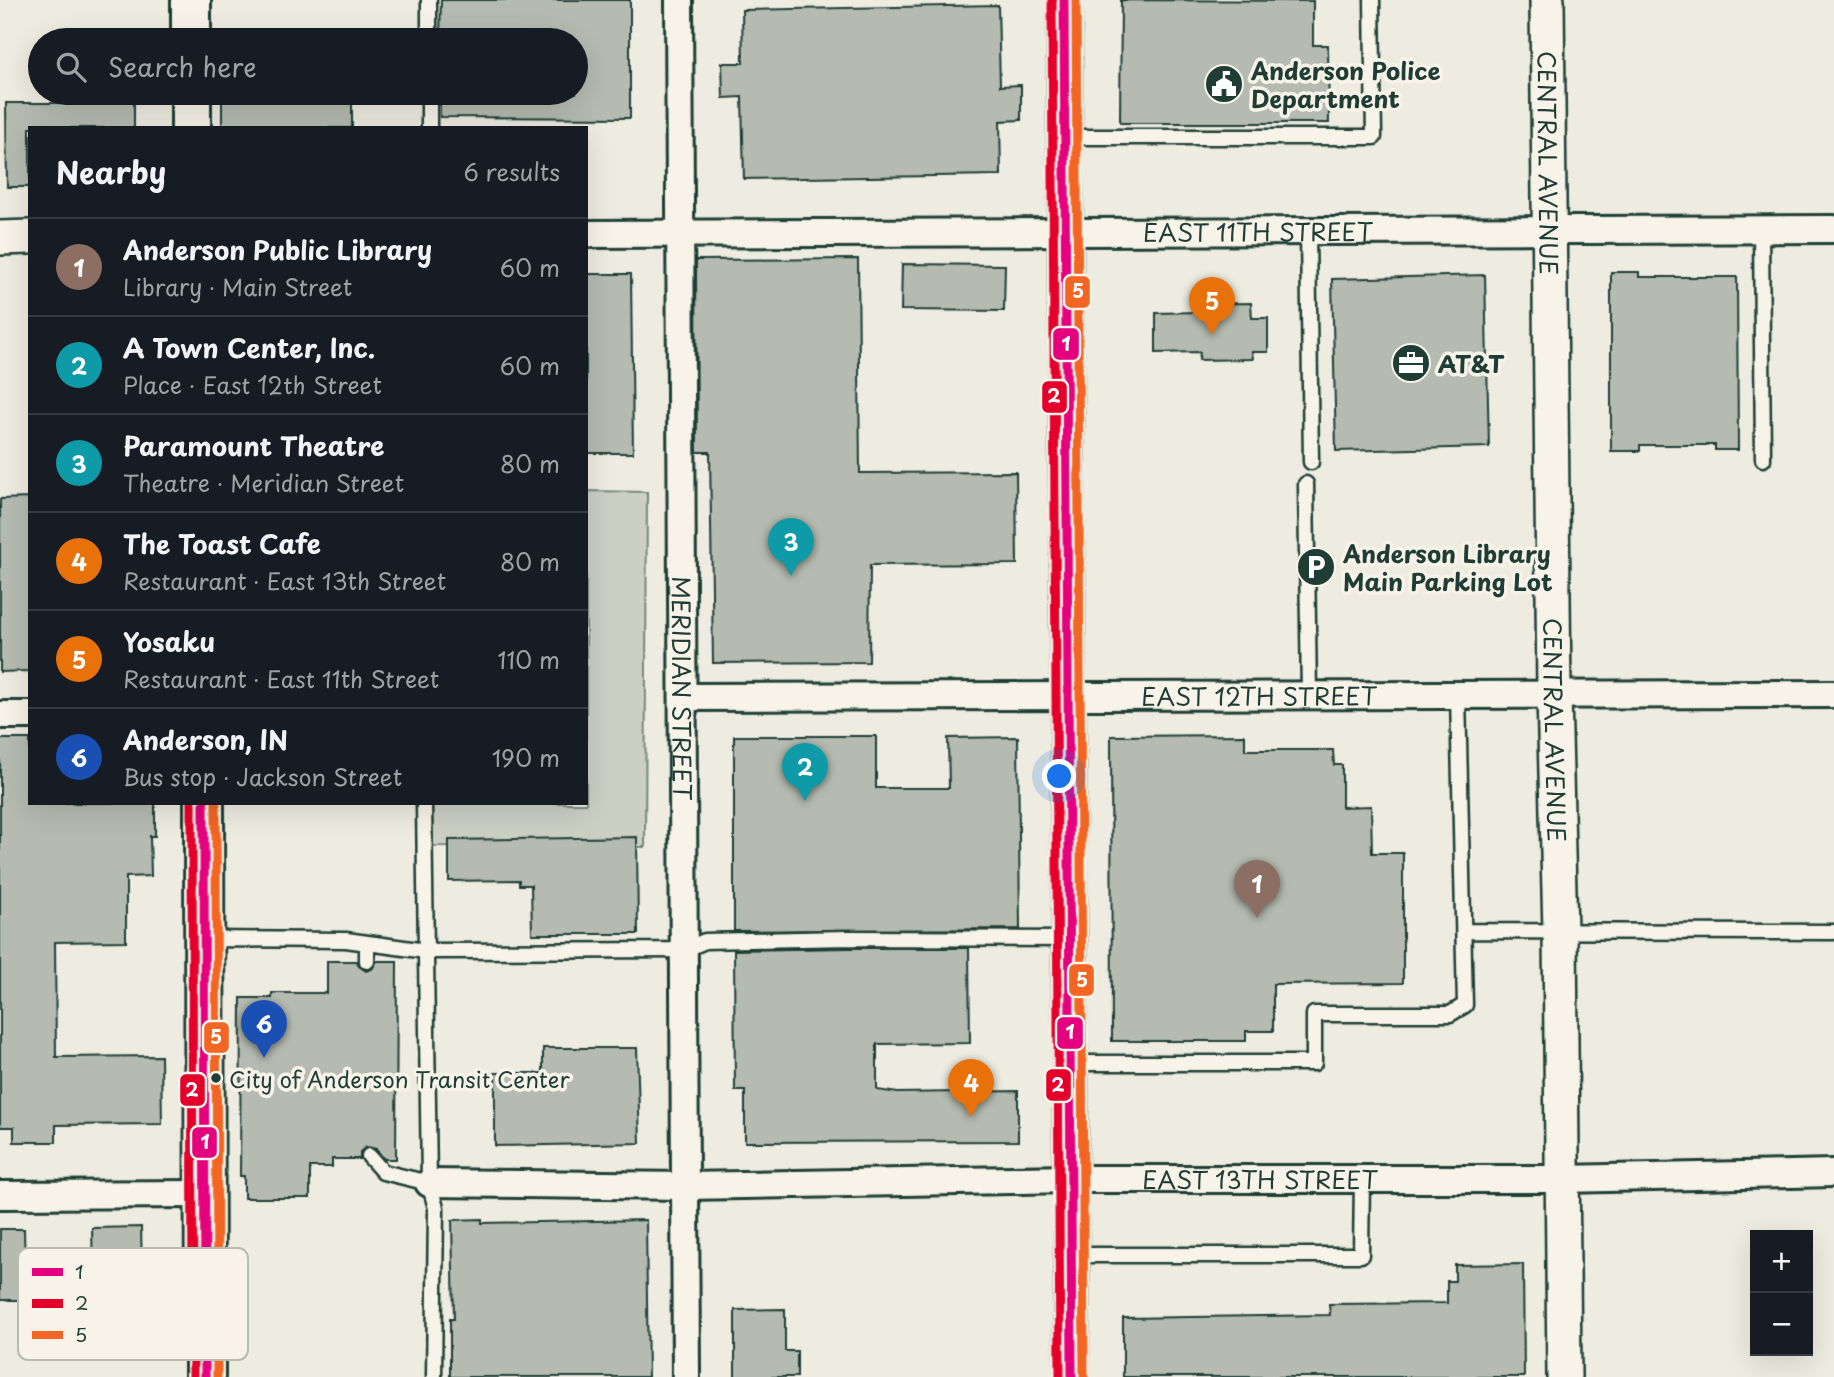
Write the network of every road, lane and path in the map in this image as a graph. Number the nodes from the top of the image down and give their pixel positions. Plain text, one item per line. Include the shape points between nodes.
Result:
1 (191, 0) edge
2 (429, 0) edge
3 (679, 0) edge
4 (1064, 0) edge
5 (1372, 0) edge
6 (1547, 0) edge
7 (191, 28) edge
8 (429, 28) edge
9 (191, 105) edge
10 (429, 105) edge
11 (191, 126) edge
12 (429, 126) edge
13 (1064, 137) junction
14 (1550, 229) junction
15 (1761, 229) junction
16 (1834, 229) edge
17 (1308, 231) junction
18 (1065, 233) junction
19 (588, 234) edge
20 (680, 234) junction
21 (28, 237) edge
22 (0, 238) edge
23 (1763, 459) dead end
24 (1311, 462) dead end
25 (1306, 484) dead end
26 (1834, 694) edge
27 (1309, 695) junction
28 (1458, 695) junction
29 (1554, 695) junction
30 (1067, 696) junction
31 (683, 697) junction
32 (0, 715) edge
33 (28, 715) edge
34 (204, 805) edge
35 (424, 805) edge
36 (1464, 931) junction
37 (1560, 931) junction
38 (1834, 933) edge
39 (204, 939) junction
40 (1069, 939) junction
41 (367, 943) junction
42 (684, 950) junction
43 (426, 951) junction
44 (367, 961) dead end
45 (1070, 1063) junction
46 (369, 1156) dead end
47 (1834, 1172) edge
48 (1362, 1178) junction
49 (1070, 1179) junction
50 (1563, 1179) junction
51 (429, 1183) junction
52 (685, 1186) junction
53 (204, 1194) junction
54 (0, 1195) edge
55 (204, 1248) edge
56 (1071, 1255) junction
57 (435, 1377) edge
58 (686, 1377) edge
59 (1072, 1377) edge
60 (1564, 1377) edge

1 - 7 main road
2 - 8 lane
3 - 20 street, MERIDIAN STREET
4 - 13 street
5 - 13 lane via 1374,137
6 - 14 street, CENTRAL AVENUE
9 - 11 main road
10 - 12 lane
13 - 18 street
14 - 15 street, EAST 11TH STREET
14 - 17 street, EAST 11TH STREET
14 - 29 street, CENTRAL AVENUE
15 - 16 street, EAST 11TH STREET
15 - 23 lane
17 - 18 street, EAST 11TH STREET
17 - 24 lane
18 - 20 street, EAST 11TH STREET
18 - 30 street
19 - 20 street, EAST 11TH STREET
20 - 31 street, MERIDIAN STREET
21 - 22 street
25 - 27 lane
26 - 29 street, EAST 12TH STREET
27 - 28 street, EAST 12TH STREET
27 - 30 street, EAST 12TH STREET
28 - 29 street, EAST 12TH STREET
28 - 36 lane
29 - 37 street, CENTRAL AVENUE
30 - 31 street, EAST 12TH STREET
30 - 40 street
31 - 42 street, MERIDIAN STREET
32 - 33 street
34 - 39 main road
35 - 43 lane
36 - 37 lane
36 - 45 lane via 1465,1005 1450,1014 1314,1014 1314,1063
37 - 38 lane
37 - 50 street, CENTRAL AVENUE
39 - 41 lane
39 - 53 main road
40 - 42 lane via 705,942
40 - 45 street
41 - 43 lane
41 - 44 lane
42 - 43 lane
42 - 52 street, MERIDIAN STREET
43 - 51 lane
45 - 49 street
46 - 51 lane via 383,1172
47 - 50 street, EAST 13TH STREET
48 - 49 street, EAST 13TH STREET
48 - 50 street, EAST 13TH STREET
48 - 56 lane via 1361,1255
49 - 52 street, EAST 13TH STREET
49 - 56 street
50 - 60 street, CENTRAL AVENUE
51 - 52 street, EAST 13TH STREET
51 - 57 lane via 436,1208
52 - 58 street, MERIDIAN STREET
53 - 54 street
53 - 55 main road
56 - 59 street

